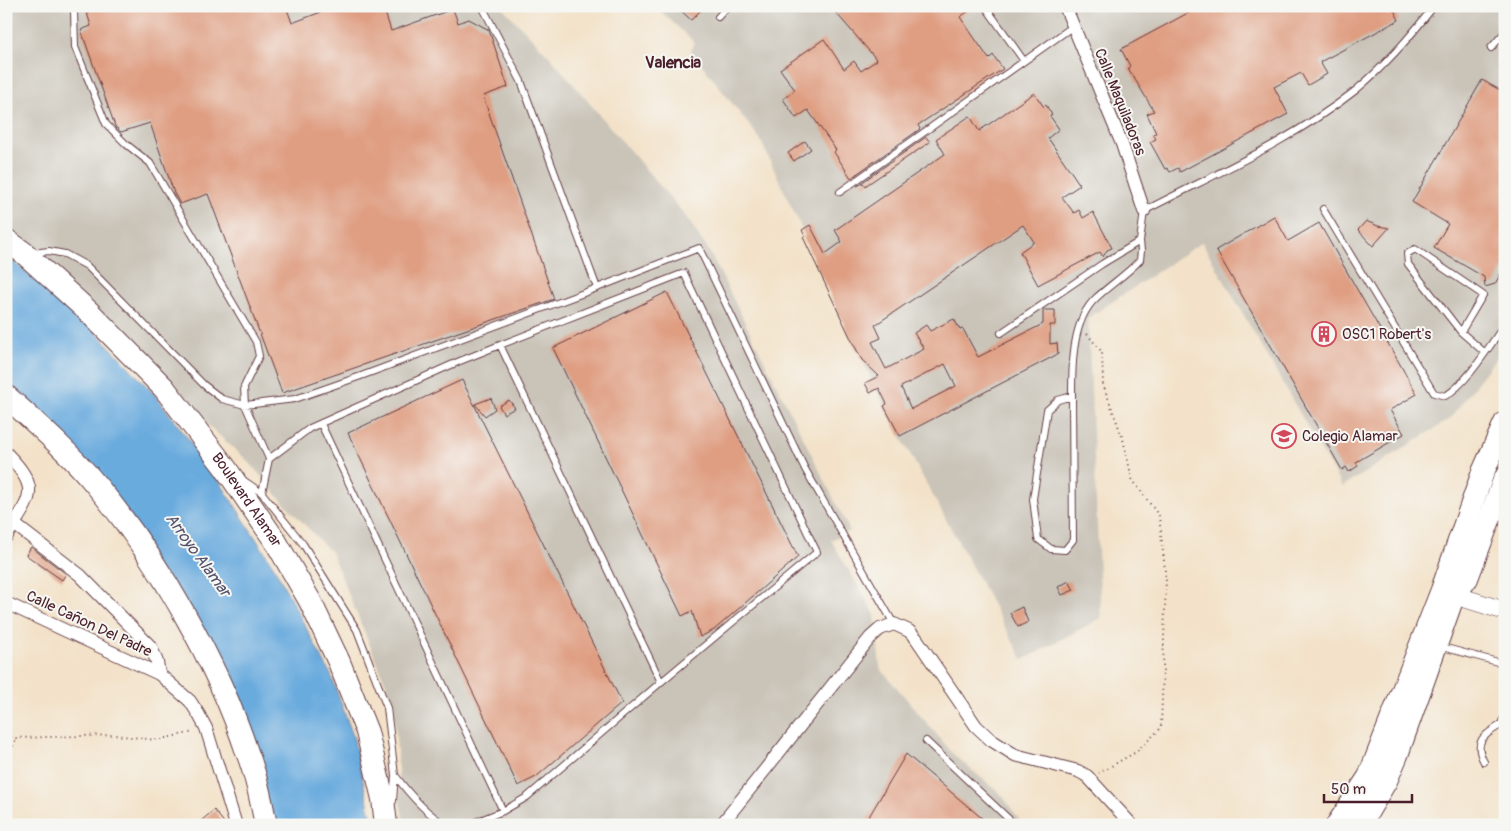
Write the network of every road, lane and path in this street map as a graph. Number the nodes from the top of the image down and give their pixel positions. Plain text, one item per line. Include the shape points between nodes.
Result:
1 (78, 6) edge
2 (482, 6) edge
3 (728, 6) edge
4 (1065, 6) edge
5 (1434, 6) edge
6 (987, 9) dead end
7 (718, 17) dead end
8 (1072, 27) junction
9 (1505, 32) edge
10 (1491, 48) dead end
11 (1024, 61) junction
12 (840, 192) dead end
13 (1323, 209) dead end
14 (1144, 212) junction
15 (6, 240) edge
16 (1140, 241) junction
17 (24, 253) junction
18 (597, 288) junction
19 (1082, 318) junction
20 (1505, 324) edge
21 (1461, 332) junction
22 (1001, 333) dead end
23 (500, 346) junction
24 (1484, 352) junction
25 (6, 396) edge
26 (1072, 396) junction
27 (245, 405) junction
28 (1505, 423) edge
29 (321, 424) junction
30 (6, 453) edge
31 (269, 458) junction
32 (224, 466) junction
33 (1505, 478) edge
34 (262, 493) junction
35 (14, 524) junction
36 (6, 537) edge
37 (1461, 566) junction
38 (1458, 597) junction
39 (6, 602) edge
40 (1505, 611) edge
41 (894, 624) junction
42 (1446, 648) junction
43 (1505, 664) edge
44 (158, 674) junction
45 (661, 682) junction
46 (1504, 723) edge
47 (206, 728) junction
48 (6, 735) edge
49 (16, 738) junction
50 (926, 741) dead end
51 (1484, 762) dead end
52 (6, 765) edge
53 (395, 775) junction
54 (1087, 776) junction
55 (503, 811) junction
56 (390, 815) edge
57 (236, 825) edge
58 (266, 825) edge
59 (391, 825) edge
60 (446, 825) edge
61 (468, 825) edge
62 (721, 825) edge
63 (1015, 825) edge
64 (1132, 825) edge
65 (1337, 825) edge
66 (1351, 825) edge
67 (1361, 825) edge
68 (1370, 825) edge

1 - 27 lane via 74,11 75,47 106,124 150,163 256,342 259,356 244,387
2 - 18 lane via 521,81
3 - 7 lane
4 - 8 street, Calle Maquiladoras
5 - 14 lane via 1407,41 1356,90 1294,133
6 - 11 lane
8 - 11 lane
8 - 14 street, Calle Maquiladoras via 1122,144
9 - 10 lane
11 - 12 lane
13 - 24 lane via 1434,393 1445,396 1454,391
14 - 16 lane
15 - 17 highway, Boulevard Alamar
16 - 19 lane via 1140,260 1087,307
16 - 22 lane
17 - 27 lane via 49,251 66,254 87,266 204,385 222,399
17 - 32 highway, Boulevard Alamar via 89,312 164,388
18 - 27 lane via 295,398
18 - 41 lane via 700,248 805,469
19 - 26 lane via 1075,352
19 - 54 path via 1081,327 1102,352 1103,384 1123,439 1132,480 1158,516 1166,579 1161,728 1136,752 1092,777
20 - 24 lane
21 - 21 lane via 1483,295 1416,249 1407,254 1408,264
21 - 24 lane
23 - 29 lane
23 - 45 lane
23 - 45 lane via 684,273 817,552
25 - 58 highway via 51,436 98,487 138,539 172,594 203,649 248,752
26 - 26 lane via 1058,400 1047,410 1032,499 1038,539 1051,549 1065,550 1073,540
27 - 31 lane
28 - 37 highway via 1483,472
29 - 31 lane via 310,428
29 - 55 lane
30 - 35 street via 25,475 30,495
31 - 34 lane
32 - 34 lane
32 - 56 highway, Boulevard Alamar via 276,542 310,601 367,732
33 - 37 highway
34 - 53 lane via 304,544 357,630 387,708
35 - 36 street
35 - 44 street, Calle Cañon Del Padre via 80,576 150,647
37 - 38 highway via 1463,583
37 - 65 highway via 1369,777
38 - 40 street
38 - 42 main road
38 - 66 highway via 1446,606 1429,642 1377,783
38 - 67 main road via 1441,633 1387,781
39 - 44 street, Calle Cañon Del Padre
41 - 54 street via 916,638 976,726 991,740 1014,755
41 - 62 street via 870,638
42 - 43 lane
42 - 68 main road via 1408,756
44 - 47 street, Calle Cañon Del Padre via 190,700
45 - 55 lane via 528,797
46 - 51 lane via 1485,734 1479,745
47 - 49 path via 156,740 115,735
47 - 57 street, Calle Cañon Del Padre
48 - 49 path
49 - 52 path
50 - 63 lane
53 - 56 lane
53 - 60 lane via 408,793
54 - 64 street
55 - 61 lane
56 - 59 lane

